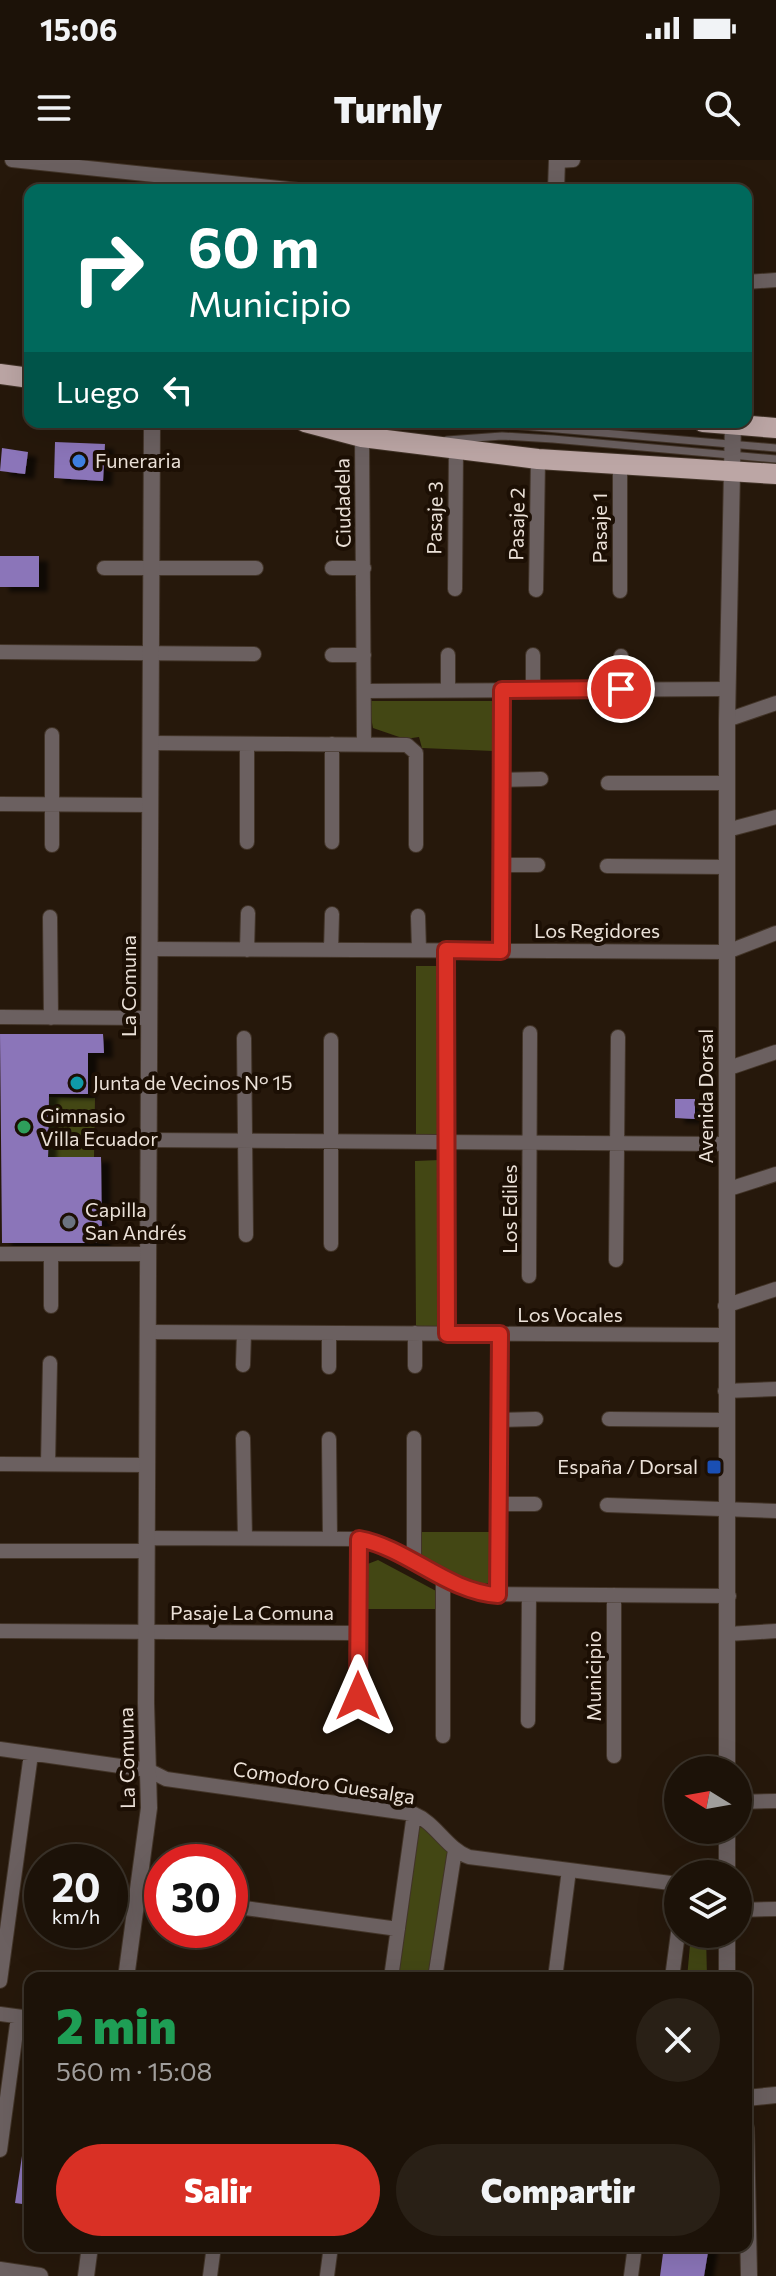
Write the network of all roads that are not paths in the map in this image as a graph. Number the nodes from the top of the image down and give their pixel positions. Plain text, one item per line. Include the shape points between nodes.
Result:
1 (12, 160) edge
2 (557, 160) edge
3 (573, 160) edge
4 (241, 184) edge
5 (556, 184) edge
6 (776, 280) edge
7 (752, 282) edge
8 (0, 374) edge
9 (24, 377) edge
10 (152, 428) edge
11 (328, 428) edge
12 (544, 428) edge
13 (711, 428) edge
14 (776, 428) edge
15 (362, 437) junction
16 (420, 444) junction
17 (732, 444) edge
18 (456, 448) junction
19 (776, 448) edge
20 (538, 459) junction
21 (776, 459) edge
22 (620, 466) junction
23 (776, 474) edge
24 (104, 568) dead end
25 (151, 568) junction
26 (256, 568) dead end
27 (332, 568) dead end
28 (364, 568) junction
29 (455, 589) dead end
30 (536, 590) dead end
31 (620, 591) dead end
32 (0, 652) edge
33 (151, 653) junction
34 (254, 654) dead end
35 (332, 655) dead end
36 (364, 655) junction
37 (448, 655) dead end
38 (533, 655) dead end
39 (621, 656) dead end
40 (621, 689) junction
41 (728, 689) junction
42 (448, 690) junction
43 (502, 690) junction
44 (533, 690) junction
45 (364, 691) junction
46 (776, 703) edge
47 (727, 720) junction
48 (52, 735) dead end
49 (151, 743) junction
50 (247, 744) junction
51 (332, 744) junction
52 (364, 744) junction
53 (541, 779) dead end
54 (502, 780) junction
55 (608, 783) dead end
56 (727, 783) junction
57 (0, 804) edge
58 (52, 804) junction
59 (150, 805) junction
60 (776, 817) edge
61 (727, 830) junction
62 (247, 842) dead end
63 (332, 842) dead end
64 (52, 845) dead end
65 (416, 845) dead end
66 (501, 865) junction
67 (538, 865) dead end
68 (607, 866) dead end
69 (727, 867) junction
70 (248, 913) dead end
71 (332, 914) dead end
72 (418, 916) dead end
73 (50, 917) dead end
74 (776, 933) edge
75 (150, 949) junction
76 (247, 950) junction
77 (331, 950) junction
78 (419, 950) junction
79 (446, 950) junction
80 (501, 951) junction
81 (727, 952) junction
82 (0, 1017) edge
83 (51, 1018) junction
84 (149, 1018) junction
85 (530, 1033) dead end
86 (618, 1037) dead end
87 (244, 1038) dead end
88 (331, 1040) dead end
89 (776, 1052) edge
90 (726, 1069) junction
91 (149, 1140) junction
92 (245, 1140) junction
93 (331, 1141) junction
94 (446, 1142) junction
95 (530, 1143) junction
96 (617, 1143) junction
97 (726, 1144) junction
98 (776, 1174) edge
99 (726, 1190) junction
100 (246, 1235) dead end
101 (331, 1244) dead end
102 (0, 1254) edge
103 (51, 1254) junction
104 (148, 1254) junction
105 (616, 1260) dead end
106 (529, 1276) dead end
107 (776, 1289) edge
108 (51, 1306) dead end
109 (725, 1306) junction
110 (148, 1332) junction
111 (244, 1333) junction
112 (329, 1333) junction
113 (415, 1333) junction
114 (447, 1334) junction
115 (500, 1334) junction
116 (725, 1335) junction
117 (50, 1363) dead end
118 (243, 1365) dead end
119 (415, 1366) dead end
120 (329, 1367) dead end
121 (776, 1389) edge
122 (725, 1391) junction
123 (536, 1419) dead end
124 (609, 1419) dead end
125 (499, 1420) junction
126 (726, 1420) junction
127 (243, 1438) dead end
128 (414, 1438) dead end
129 (329, 1439) dead end
130 (0, 1464) edge
131 (48, 1464) junction
132 (147, 1465) junction
133 (498, 1504) junction
134 (535, 1504) dead end
135 (607, 1505) dead end
136 (729, 1509) junction
137 (776, 1511) edge
138 (245, 1538) junction
139 (330, 1539) junction
140 (359, 1539) junction
141 (147, 1544) junction
142 (0, 1551) edge
143 (414, 1561) junction
144 (443, 1576) junction
145 (498, 1595) junction
146 (529, 1595) junction
147 (614, 1595) junction
148 (729, 1596) junction
149 (0, 1631) edge
150 (146, 1631) junction
151 (776, 1631) edge
152 (358, 1633) junction
153 (728, 1634) junction
154 (358, 1696) dead end
155 (528, 1721) dead end
156 (443, 1736) dead end
157 (0, 1749) edge
158 (31, 1754) junction
159 (614, 1756) dead end
160 (727, 1756) edge
161 (148, 1770) junction
162 (776, 1801) edge
163 (752, 1802) edge
164 (414, 1814) junction
165 (455, 1850) junction
166 (569, 1870) junction
167 (664, 1882) edge
168 (138, 1894) junction
169 (144, 1895) edge
170 (248, 1908) edge
171 (776, 1909) edge
172 (752, 1910) edge
173 (398, 1929) junction
174 (676, 1948) edge
175 (727, 1948) edge
176 (127, 1972) edge
177 (392, 1972) edge
178 (436, 1972) edge
179 (556, 1972) edge
180 (673, 1972) edge
181 (727, 1972) edge
182 (0, 1981) edge
183 (0, 2014) edge
184 (24, 2017) edge
185 (776, 2095) edge
186 (752, 2097) edge
187 (1, 2132) edge
188 (0, 2150) edge
189 (89, 2252) edge
190 (213, 2252) edge
191 (330, 2252) edge
192 (634, 2252) edge
193 (749, 2252) edge
194 (0, 2270) edge
195 (40, 2276) edge
196 (86, 2276) edge
197 (210, 2276) edge
198 (327, 2276) edge
199 (631, 2276) edge
200 (749, 2276) edge

1 - 4 street
2 - 3 street
2 - 5 street
6 - 7 street
8 - 9 main road
10 - 25 street, La Comuna
11 - 15 main road
12 - 17 lane
13 - 17 main road
14 - 17 main road
15 - 16 main road
15 - 28 street, Ciudadela
16 - 17 lane via 502,436
16 - 18 main road
17 - 19 lane
17 - 21 lane
17 - 22 main road
17 - 23 main road
17 - 41 street, Avenida Dorsal
18 - 20 main road
18 - 29 street, Pasaje 3
20 - 22 main road
20 - 30 street, Pasaje 2
22 - 31 street, Pasaje 1
24 - 25 street
25 - 26 street
25 - 33 street, La Comuna
27 - 28 street, Ciudadela
28 - 36 street, Ciudadela
32 - 33 street
33 - 34 street
33 - 49 street, La Comuna
35 - 36 street
36 - 45 street, Ciudadela
37 - 42 street
38 - 44 street
39 - 40 street
40 - 41 street
40 - 44 street
41 - 47 street, Avenida Dorsal
42 - 43 street
42 - 45 street
43 - 44 street
43 - 54 street
45 - 52 street, Ciudadela
46 - 47 street
47 - 56 street, Avenida Dorsal
48 - 58 street
49 - 50 street
49 - 59 street, La Comuna
50 - 51 street
50 - 62 street
51 - 52 street
51 - 63 street
52 - 65 street via 407,745 416,753
53 - 54 street
54 - 66 street
55 - 56 street
56 - 61 street, Avenida Dorsal
57 - 58 street
58 - 59 street
58 - 64 street
59 - 75 street, La Comuna
60 - 61 street
61 - 69 street, Avenida Dorsal
66 - 67 street
66 - 80 street
68 - 69 street
69 - 81 street, Avenida Dorsal
70 - 76 street
71 - 77 street
72 - 78 street
73 - 83 street
74 - 81 street
75 - 76 street, Los Regidores
75 - 84 street, La Comuna
76 - 77 street, Los Regidores
77 - 78 street, Los Regidores
78 - 79 street, Los Regidores
79 - 80 street, Los Regidores
79 - 94 street
80 - 81 street, Los Regidores
81 - 90 street, Avenida Dorsal
82 - 83 street
83 - 84 street
84 - 91 street, La Comuna
85 - 95 street, Los Ediles
86 - 96 street
87 - 92 street
88 - 93 street
89 - 90 street
90 - 97 street, Avenida Dorsal
91 - 92 street, Los Ediles
91 - 104 street, La Comuna
92 - 93 street, Los Ediles
92 - 100 street
93 - 94 street, Los Ediles
93 - 101 street
94 - 95 street, Los Ediles
94 - 114 street
95 - 96 street, Los Ediles
95 - 106 street, Los Ediles
96 - 97 street, Los Ediles
96 - 105 street
97 - 99 street, Avenida Dorsal
98 - 99 street
99 - 109 street, Avenida Dorsal
102 - 103 street
103 - 104 street
103 - 108 street
104 - 110 street, La Comuna
107 - 109 street
109 - 116 street, Avenida Dorsal
110 - 111 street, Los Vocales
110 - 132 street, La Comuna
111 - 112 street, Los Vocales
111 - 118 street
112 - 113 street, Los Vocales
112 - 120 street
113 - 114 street, Los Vocales
113 - 119 street
114 - 115 street, Los Vocales
115 - 116 street, Los Vocales
115 - 125 street
116 - 122 street, Avenida Dorsal
117 - 131 street
121 - 122 street
122 - 126 street, Avenida Dorsal
123 - 125 street
124 - 126 street
125 - 133 street
126 - 136 street, Avenida Dorsal
127 - 138 street
128 - 143 street
129 - 139 street
130 - 131 street
131 - 132 street
132 - 141 street, La Comuna
133 - 134 street
133 - 145 street
135 - 136 street
136 - 137 street
136 - 148 street, Avenida Dorsal
138 - 139 street
138 - 141 street
139 - 140 street
140 - 143 street
140 - 152 street
141 - 142 street
141 - 150 street, La Comuna
143 - 144 street
144 - 145 street
144 - 156 street
145 - 146 street
146 - 147 street
146 - 155 street
147 - 148 street
147 - 159 street, Municipio
148 - 153 street, Avenida Dorsal
149 - 150 street
150 - 152 street, Pasaje La Comuna
150 - 161 street, La Comuna
151 - 153 street
152 - 154 street
153 - 160 street, Avenida Dorsal
157 - 158 street, Comodoro Guesalga
158 - 161 street, Comodoro Guesalga
158 - 182 street
161 - 164 street, Comodoro Guesalga via 166,1779
161 - 168 street, La Comuna via 149,1808
162 - 163 street
164 - 165 street, Comodoro Guesalga
164 - 173 street
165 - 166 street, Comodoro Guesalga via 474,1858
165 - 178 street
166 - 167 street, Comodoro Guesalga
166 - 179 street
168 - 169 street
168 - 176 street, La Comuna
170 - 173 street
171 - 172 street
173 - 177 street
174 - 180 street
175 - 181 street
183 - 184 street
184 - 187 street
185 - 186 street
187 - 188 street
189 - 196 street
190 - 197 street
191 - 198 street
192 - 199 street
193 - 200 street
194 - 195 street

